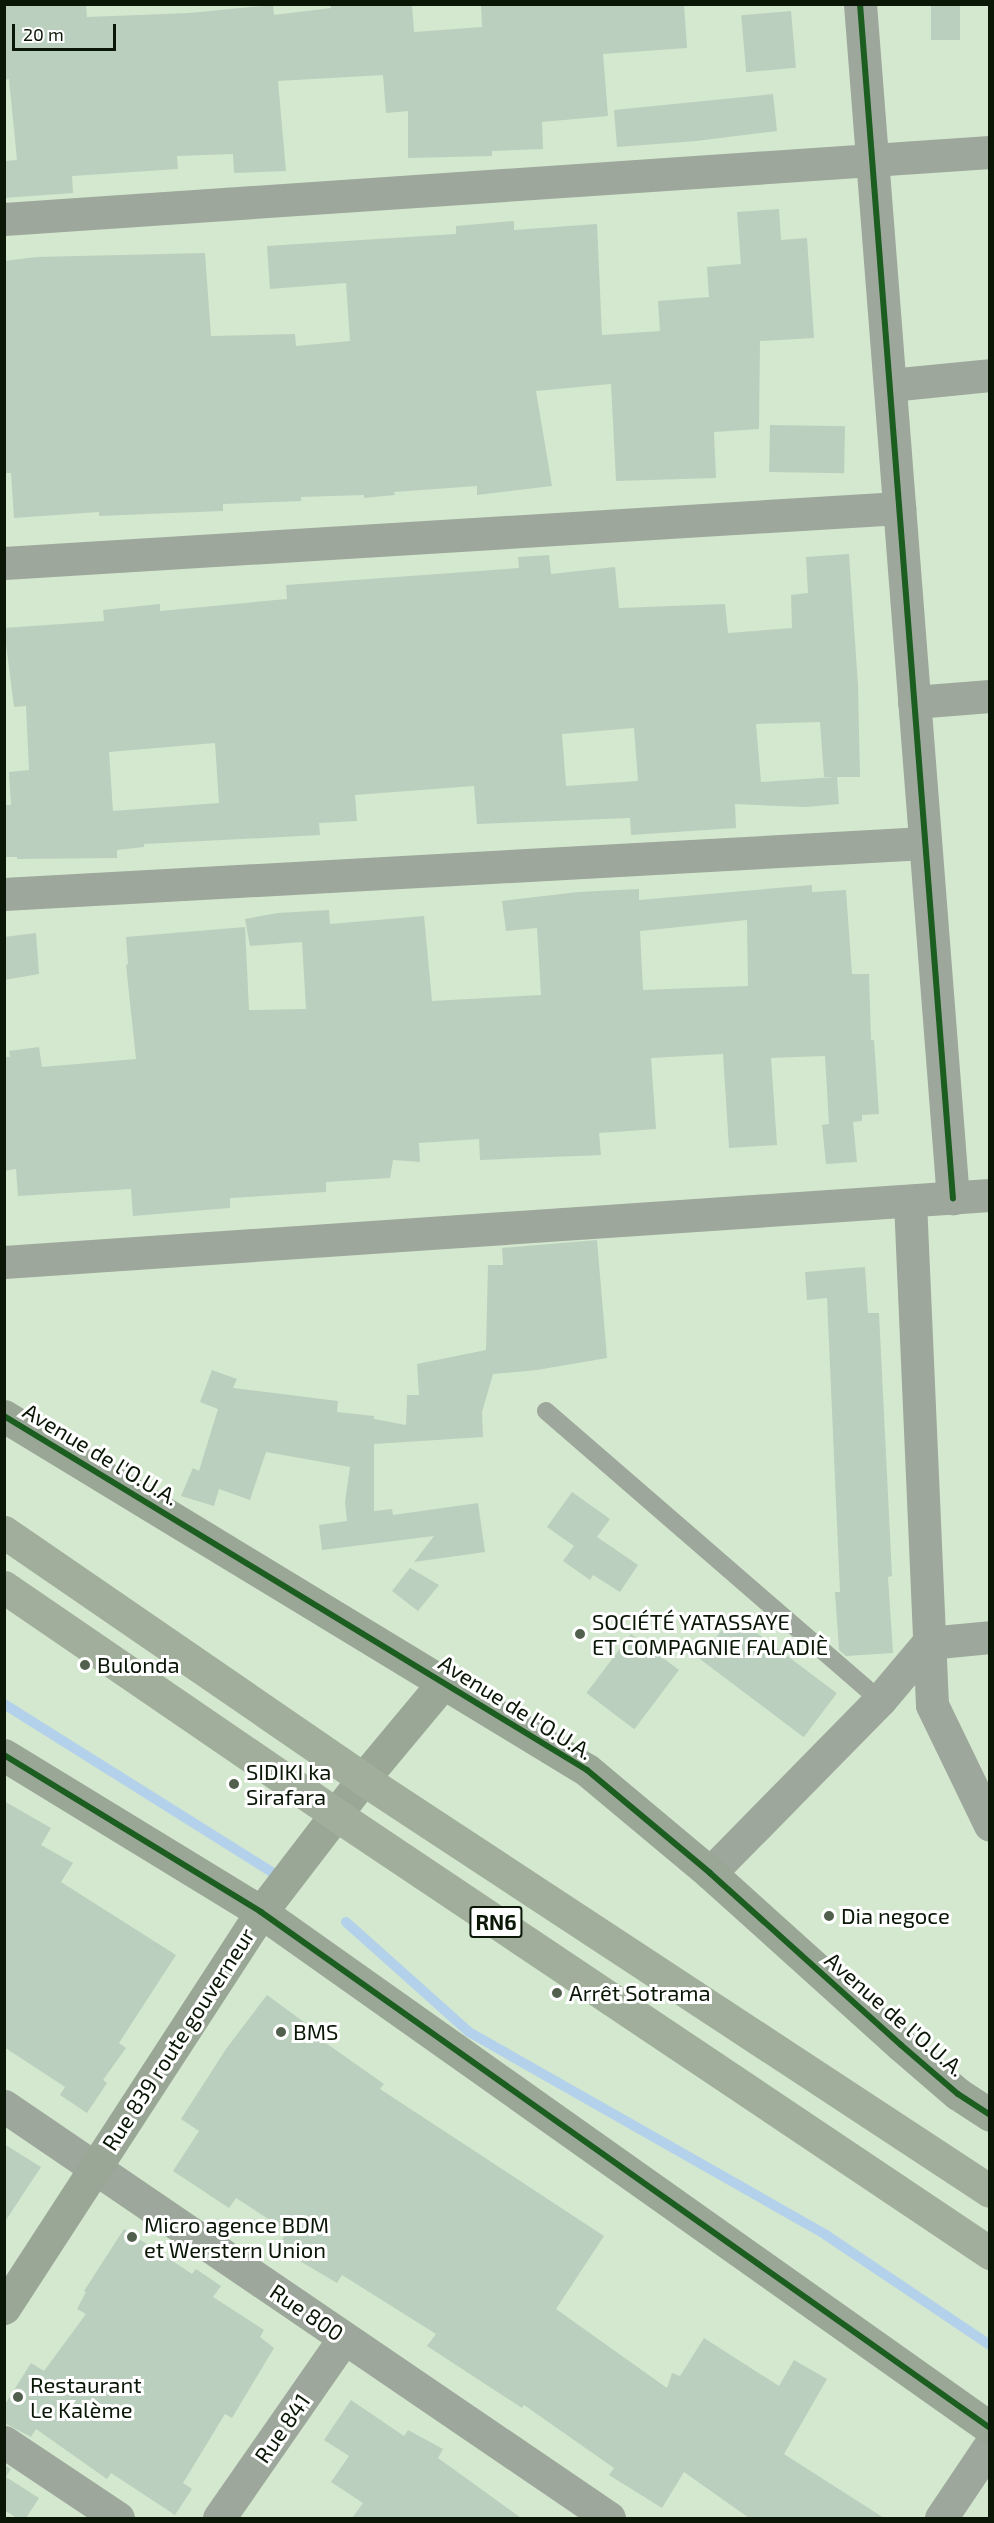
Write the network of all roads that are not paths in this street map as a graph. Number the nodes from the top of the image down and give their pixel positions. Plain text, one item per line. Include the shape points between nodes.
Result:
1 (860, 4) edge
2 (990, 152) edge
3 (872, 160) junction
4 (4, 219) edge
5 (990, 375) edge
6 (890, 385) junction
7 (899, 508) junction
8 (4, 563) edge
9 (990, 696) edge
10 (914, 702) junction
11 (925, 843) junction
12 (4, 894) edge
13 (990, 1196) edge
14 (953, 1198) junction
15 (910, 1201) junction
16 (4, 1262) edge
17 (546, 1411) dead end
18 (4, 1416) edge
19 (4, 1532) edge
20 (4, 1587) edge
21 (990, 1637) edge
22 (928, 1643) junction
23 (443, 1683) junction
24 (880, 1700) junction
25 (4, 1755) edge
26 (363, 1779) junction
27 (335, 1814) junction
28 (990, 1825) edge
29 (710, 1874) junction
30 (261, 1912) junction
31 (4, 2106) edge
32 (989, 2114) edge
33 (95, 2167) junction
34 (990, 2191) edge
35 (990, 2253) edge
36 (4, 2308) edge
37 (344, 2338) junction
38 (990, 2428) edge
39 (4, 2442) edge
40 (990, 2445) edge
41 (118, 2518) edge
42 (219, 2518) edge
43 (609, 2518) edge
44 (941, 2518) edge

1 - 3 street
2 - 3 street
3 - 4 street
3 - 6 street
5 - 6 street
6 - 7 street
7 - 8 street
7 - 10 street
9 - 10 street
10 - 11 street
11 - 12 street
11 - 14 street
13 - 14 street
14 - 15 street
15 - 16 street
15 - 22 street
17 - 24 lane
18 - 23 street, Avenue de l'O.U.A.
19 - 26 highway, RN6
20 - 27 highway, RN6
21 - 22 street
22 - 24 street
22 - 28 street via 932,1705
23 - 26 street, Rue 839 route gouverneur
23 - 29 street, Avenue de l'O.U.A. via 587,1770
24 - 29 street
25 - 30 street
26 - 27 street, Rue 839 route gouverneur
26 - 34 highway, RN6
27 - 30 street, Rue 839 route gouverneur
27 - 35 highway, RN6
29 - 32 street, Avenue de l'O.U.A. via 901,2045 958,2094
30 - 33 street, Rue 839 route gouverneur
30 - 38 street
31 - 33 street, Rue 800
33 - 36 street, Rue 839 route gouverneur
33 - 37 street, Rue 800
37 - 42 street, Rue 841
37 - 43 street, Rue 800
39 - 41 street
40 - 44 street

